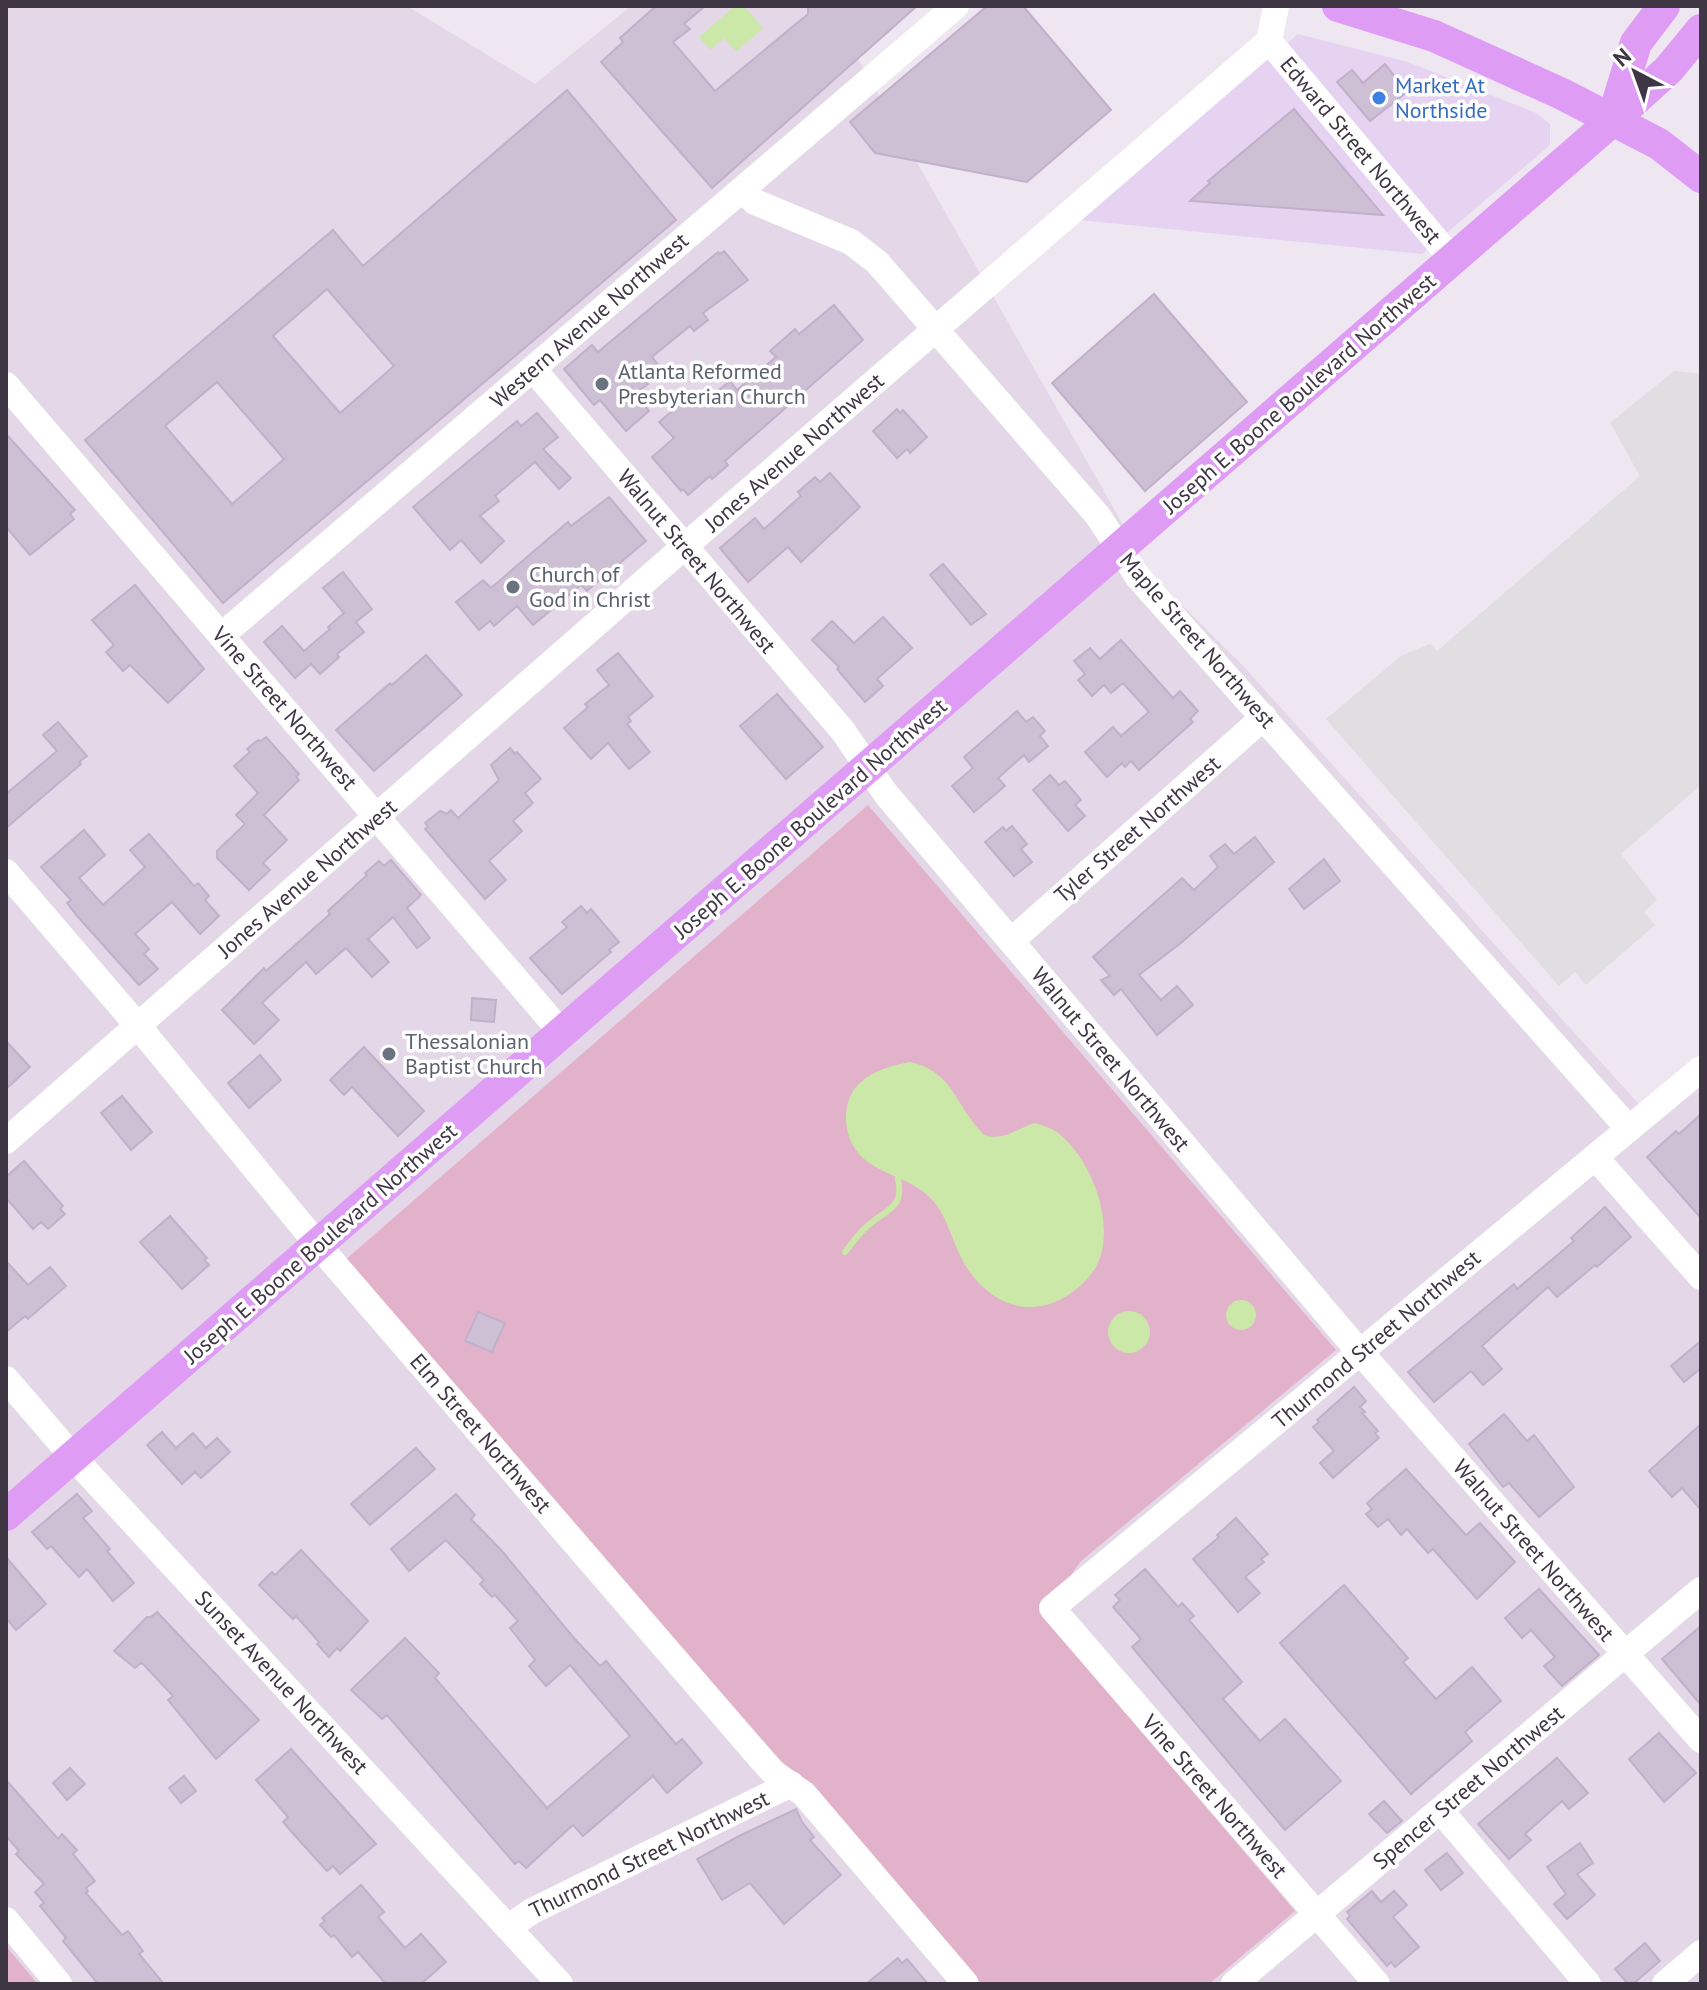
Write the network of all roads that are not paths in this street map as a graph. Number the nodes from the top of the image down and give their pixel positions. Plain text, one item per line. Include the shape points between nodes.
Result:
1 (956, 6) edge
2 (1276, 6) edge
3 (1338, 6) edge
4 (1664, 6) edge
5 (1701, 30) edge
6 (1269, 41) junction
7 (1613, 120) junction
8 (1701, 177) edge
9 (742, 190) junction
10 (1453, 260) junction
11 (937, 329) junction
12 (533, 369) junction
13 (6, 385) edge
14 (685, 546) junction
15 (1119, 549) junction
16 (222, 635) junction
17 (1264, 717) junction
18 (868, 768) junction
19 (377, 815) junction
20 (6, 872) edge
21 (1011, 941) junction
22 (138, 1026) junction
23 (562, 1033) junction
24 (1701, 1069) edge
25 (1629, 1129) junction
26 (6, 1141) edge
27 (1595, 1157) junction
28 (318, 1245) junction
29 (1701, 1277) edge
30 (1361, 1352) junction
31 (6, 1379) edge
32 (73, 1457) junction
33 (6, 1515) edge
34 (1701, 1590) edge
35 (1052, 1608) joint
36 (1626, 1654) junction
37 (1701, 1740) edge
38 (791, 1784) junction
39 (1441, 1811) junction
40 (1317, 1914) junction
41 (6, 1922) edge
42 (509, 1927) junction
43 (1701, 1953) edge
44 (59, 1984) edge
45 (560, 1984) edge
46 (966, 1984) edge
47 (1234, 1984) edge
48 (1377, 1984) edge
49 (1588, 1984) edge
50 (1665, 1984) edge

1 - 9 street, Western Avenue Northwest
2 - 6 street
3 - 7 main road via 1434,36
4 - 7 main road via 1636,43
5 - 7 main road, Joseph E. Boone Boulevard Northwest via 1669,69
6 - 10 street, Edward Street Northwest
6 - 11 street, Jones Avenue Northwest
7 - 8 main road via 1659,144
7 - 10 main road, Joseph E. Boone Boulevard Northwest
9 - 11 street, Maple Street Northwest via 755,202 851,242 877,262
9 - 12 street, Western Avenue Northwest
10 - 15 main road, Joseph E. Boone Boulevard Northwest
11 - 14 street, Jones Avenue Northwest
11 - 15 street, Maple Street Northwest via 1098,516
12 - 14 street, Walnut Street Northwest
12 - 16 street, Western Avenue Northwest
13 - 16 street, Vine Street Northwest
14 - 18 street, Walnut Street Northwest via 843,731
14 - 19 street, Jones Avenue Northwest
15 - 17 street, Maple Street Northwest
15 - 18 main road, Joseph E. Boone Boulevard Northwest
16 - 19 street, Vine Street Northwest
17 - 21 street, Tyler Street Northwest
17 - 25 street, Maple Street Northwest
18 - 21 street, Walnut Street Northwest
18 - 23 main road, Joseph E. Boone Boulevard Northwest
19 - 22 street, Jones Avenue Northwest
19 - 23 street, Vine Street Northwest
20 - 22 street, Elm Street Northwest
21 - 30 street, Walnut Street Northwest
22 - 26 street, Jones Avenue Northwest
22 - 28 street, Elm Street Northwest
23 - 28 main road, Joseph E. Boone Boulevard Northwest
24 - 25 street, Thurmond Street Northwest
25 - 27 street, Thurmond Street Northwest
27 - 29 street
27 - 30 street, Thurmond Street Northwest
28 - 32 main road, Joseph E. Boone Boulevard Northwest
28 - 38 street, Elm Street Northwest via 762,1760
30 - 35 street, Thurmond Street Northwest
30 - 36 street, Walnut Street Northwest
31 - 32 street, Sunset Avenue Northwest
32 - 33 main road, Joseph E. Boone Boulevard Northwest
32 - 42 street, Sunset Avenue Northwest
34 - 36 street, Spencer Street Northwest
35 - 40 street, Vine Street Northwest
36 - 37 street, Walnut Street Northwest
36 - 39 street, Spencer Street Northwest
38 - 42 street, Thurmond Street Northwest
38 - 46 street, Elm Street Northwest
39 - 40 street, Spencer Street Northwest
39 - 49 street
40 - 47 street, Spencer Street Northwest
40 - 48 street, Vine Street Northwest
41 - 44 street
42 - 45 street, Sunset Avenue Northwest
43 - 50 street

